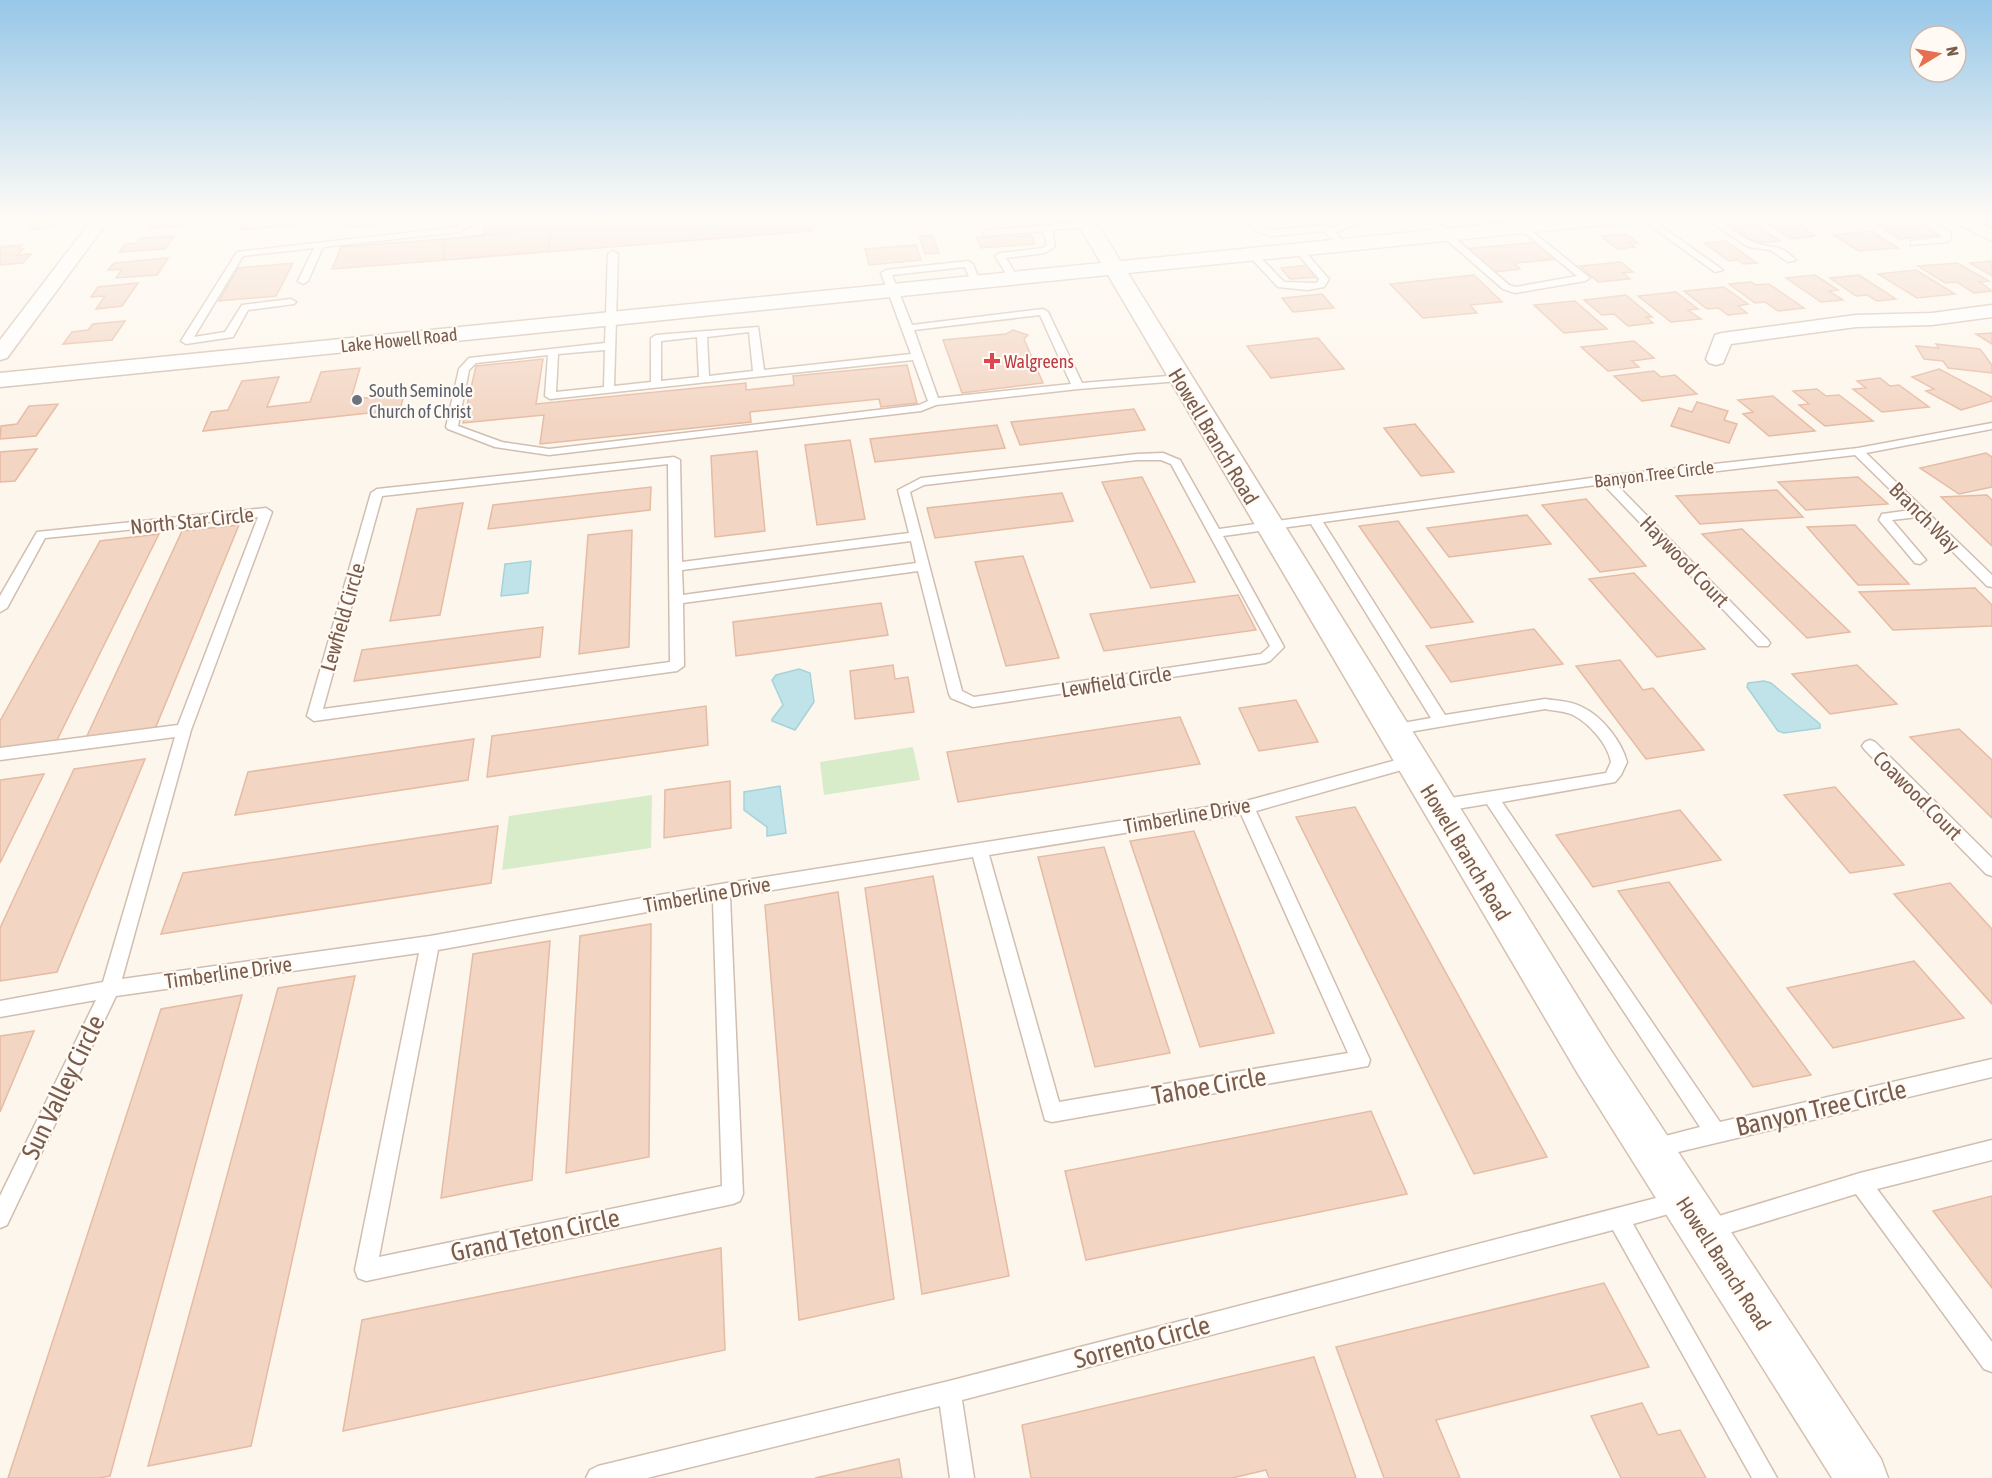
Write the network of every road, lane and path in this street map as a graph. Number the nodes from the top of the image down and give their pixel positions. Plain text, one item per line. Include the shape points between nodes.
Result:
1 (51, 286) edge
2 (220, 286) edge
3 (612, 286) edge
4 (934, 286) edge
5 (1125, 286) edge
6 (1293, 286) edge
7 (1314, 286) edge
8 (1506, 286) edge
9 (1538, 286) edge
10 (892, 290) junction
11 (291, 302) dead end
12 (1992, 311) edge
13 (610, 319) junction
14 (908, 328) junction
15 (702, 334) junction
16 (610, 346) junction
17 (553, 352) junction
18 (0, 354) edge
19 (917, 357) junction
20 (1716, 359) dead end
21 (759, 374) junction
22 (1179, 378) junction
23 (0, 380) edge
24 (704, 380) junction
25 (656, 385) junction
26 (1078, 386) junction
27 (609, 390) junction
28 (934, 402) junction
29 (1992, 426) edge
30 (1858, 451) junction
31 (1606, 480) junction
32 (1922, 513) junction
33 (1315, 520) junction
34 (1268, 526) junction
35 (1216, 533) junction
36 (916, 536) junction
37 (1920, 560) dead end
38 (924, 566) junction
39 (676, 567) junction
40 (1992, 583) edge
41 (676, 600) junction
42 (0, 608) edge
43 (1763, 643) dead end
44 (1441, 722) junction
45 (184, 730) junction
46 (1391, 730) junction
47 (1870, 746) dead end
48 (0, 754) edge
49 (1411, 762) junction
50 (1491, 798) junction
51 (1438, 806) junction
52 (1246, 807) junction
53 (979, 850) junction
54 (1992, 869) edge
55 (721, 891) junction
56 (430, 944) junction
57 (110, 989) junction
58 (0, 1009) edge
59 (1992, 1068) edge
60 (1716, 1133) junction
61 (1650, 1149) junction
62 (1992, 1150) edge
63 (1860, 1183) junction
64 (1694, 1216) junction
65 (0, 1218) edge
66 (1618, 1219) junction
67 (1992, 1361) edge
68 (949, 1392) junction
69 (598, 1478) edge
70 (962, 1478) edge
71 (1765, 1478) edge
72 (1862, 1478) edge

1 - 18 street
2 - 11 lane via 186,341 229,335 245,307
3 - 13 lane
4 - 10 street, Lake Howell Road
5 - 22 street, Howell Branch Road
6 - 7 lane
8 - 9 lane via 1515,290
10 - 13 street, Lake Howell Road
10 - 14 lane
12 - 20 street via 1932,319 1856,321 1722,339
13 - 16 lane
13 - 23 street, Lake Howell Road
14 - 19 lane
14 - 26 lane via 1043,312
15 - 21 lane via 754,328
15 - 24 lane
15 - 25 lane via 656,338
16 - 17 lane
16 - 27 lane
17 - 27 lane via 550,396
17 - 28 lane via 473,360 464,369 452,427 527,451 549,452 921,408
19 - 21 lane
19 - 28 lane
21 - 24 lane
22 - 26 lane
22 - 34 street, Howell Branch Road
24 - 25 lane
25 - 27 lane
26 - 28 lane
29 - 30 lane, Banyon Tree Circle
30 - 31 lane, Banyon Tree Circle
30 - 32 lane, Branch Way
31 - 33 lane, Banyon Tree Circle
31 - 43 lane, Haywood Court
32 - 37 lane via 1893,515 1885,520
32 - 40 lane, Branch Way
33 - 34 lane, Banyon Tree Circle
33 - 44 lane
34 - 35 lane
34 - 46 street, Howell Branch Road
35 - 36 lane, Lewfield Circle via 1176,462 1163,456 921,482 904,490
35 - 38 lane, Lewfield Circle via 1276,647 1265,658 973,702 956,693
36 - 38 lane, Lewfield Circle
36 - 39 lane
38 - 41 lane
39 - 41 lane, Lewfield Circle
39 - 41 lane, Lewfield Circle via 674,460 377,493 314,716 677,666
42 - 45 lane, North Star Circle via 41,536 266,512
44 - 46 lane
44 - 50 lane via 1545,704 1566,707 1593,722 1619,759 1617,771 1610,778
45 - 48 lane
45 - 57 lane, North Star Circle
46 - 49 street, Howell Branch Road
47 - 54 lane, Coawood Court
49 - 51 street, Howell Branch Road
49 - 52 lane, Timberline Drive
50 - 51 lane
50 - 60 lane
51 - 61 street, Howell Branch Road
52 - 53 lane, Timberline Drive
52 - 53 lane, Tahoe Circle via 1361,1060 1052,1113
53 - 55 lane, Timberline Drive
55 - 56 lane, Timberline Drive
55 - 56 lane, Grand Teton Circle via 733,1194 366,1270
56 - 57 lane, Timberline Drive
57 - 58 lane, Timberline Drive
57 - 65 lane, Sun Valley Circle
59 - 60 lane, Banyon Tree Circle
60 - 61 lane, Banyon Tree Circle
61 - 64 street, Howell Branch Road
62 - 63 lane, Sorrento Circle
63 - 64 lane, Sorrento Circle
63 - 67 lane
64 - 66 lane, Sorrento Circle
64 - 72 street, Howell Branch Road
66 - 68 lane, Sorrento Circle
66 - 71 lane
68 - 69 lane, Sorrento Circle
68 - 70 lane

